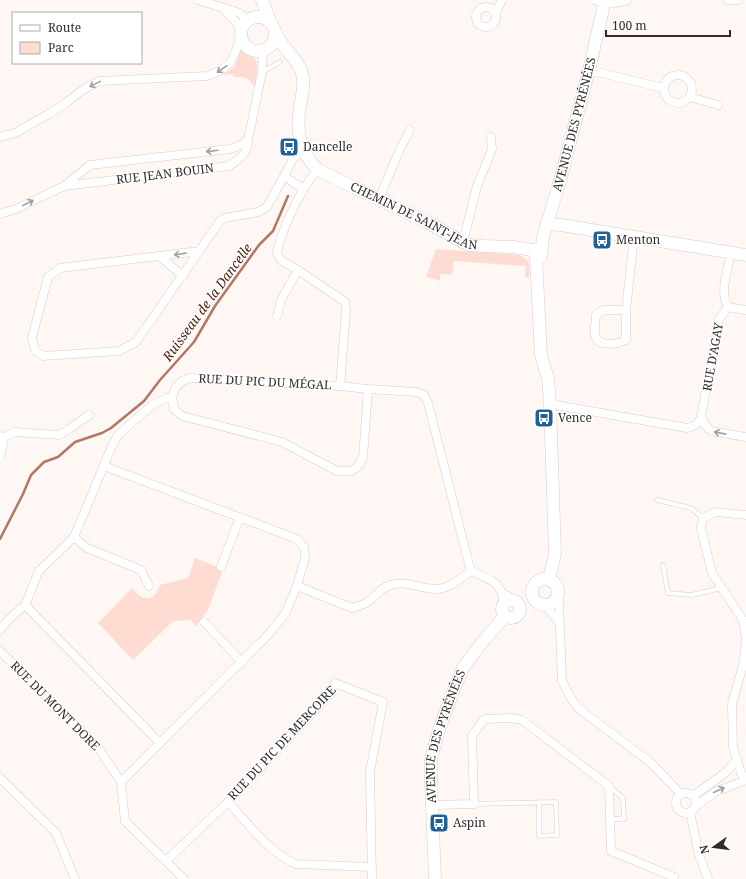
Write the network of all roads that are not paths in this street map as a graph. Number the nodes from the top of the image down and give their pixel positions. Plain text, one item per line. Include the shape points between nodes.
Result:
1 (198, 0) edge
2 (261, 0) edge
3 (502, 0) edge
4 (627, 0) edge
5 (728, 0) edge
6 (738, 0) edge
7 (602, 1) edge
8 (222, 8) junction
9 (496, 13) dead end
10 (252, 19) junction
11 (272, 26) junction
12 (241, 34) junction
13 (264, 50) junction
14 (288, 52) junction
15 (280, 62) dead end
16 (589, 70) junction
17 (262, 72) junction
18 (663, 88) junction
19 (690, 97) junction
20 (718, 105) dead end
21 (410, 130) dead end
22 (0, 137) edge
23 (491, 137) dead end
24 (248, 140) junction
25 (230, 149) junction
26 (302, 149) junction
27 (235, 162) junction
28 (90, 166) junction
29 (318, 170) junction
30 (284, 176) junction
31 (93, 183) junction
32 (64, 186) junction
33 (303, 189) junction
34 (379, 199) junction
35 (0, 214) edge
36 (547, 224) junction
37 (634, 237) junction
38 (463, 242) junction
39 (541, 248) junction
40 (200, 251) junction
41 (731, 253) junction
42 (746, 255) edge
43 (159, 256) junction
44 (298, 270) junction
45 (183, 276) junction
46 (539, 285) junction
47 (728, 307) junction
48 (626, 310) junction
49 (746, 310) edge
50 (546, 312) junction
51 (277, 316) dead end
52 (544, 362) junction
53 (340, 386) junction
54 (368, 389) junction
55 (172, 396) junction
56 (550, 404) junction
57 (89, 415) dead end
58 (701, 417) junction
59 (1, 437) edge
60 (746, 437) edge
61 (0, 457) edge
62 (104, 466) junction
63 (657, 500) dead end
64 (746, 515) edge
65 (240, 517) junction
66 (703, 518) junction
67 (74, 537) junction
68 (663, 565) dead end
69 (221, 567) dead end
70 (471, 571) junction
71 (549, 580) junction
72 (149, 586) dead end
73 (297, 586) junction
74 (723, 588) junction
75 (557, 597) junction
76 (538, 600) junction
77 (510, 604) junction
78 (25, 605) junction
79 (204, 622) dead end
80 (559, 622) junction
81 (0, 630) edge
82 (746, 640) edge
83 (0, 651) edge
84 (242, 662) junction
85 (160, 743) junction
86 (736, 761) junction
87 (0, 778) edge
88 (746, 780) edge
89 (121, 782) junction
90 (609, 786) junction
91 (680, 794) junction
92 (693, 796) junction
93 (228, 802) junction
94 (539, 802) junction
95 (474, 804) junction
96 (432, 805) junction
97 (696, 806) junction
98 (690, 812) junction
99 (610, 819) junction
100 (166, 861) junction
101 (372, 867) junction
102 (434, 877) edge
103 (75, 879) edge
104 (184, 879) edge
105 (372, 879) edge
106 (673, 879) edge
107 (708, 879) edge

1 - 8 street
2 - 10 main road
2 - 11 main road
3 - 9 street
4 - 7 street via 616,4
5 - 6 street
7 - 16 main road, AVENUE DES PYRÉNÉES
8 - 10 street
8 - 12 street via 237,23
10 - 11 main road via 265,18
10 - 12 main road via 243,25
11 - 13 main road via 272,44
11 - 14 main road
12 - 13 main road via 243,42 251,49
12 -> 22 street via 232,61 220,72 207,76 99,81 47,115 15,133
13 - 14 main road
13 - 17 street
14 - 26 main road via 296,60 303,78 298,117
15 - 17 lane
16 - 18 street
16 - 36 main road, AVENUE DES PYRÉNÉES
17 - 24 street
18 - 19 street via 666,97 672,102 684,102
18 - 19 street via 671,76 684,76 692,87
19 - 20 street
21 - 34 street
23 - 38 street via 492,149 477,186
24 - 25 street, RUE JEAN BOUIN
24 - 27 street via 245,155
25 - 27 street
25 -> 28 street, RUE JEAN BOUIN
26 - 29 main road, CHEMIN DE SAINT-JEAN
26 - 30 street
27 - 31 street, RUE JEAN BOUIN via 229,166
28 - 31 street
28 - 32 street, RUE JEAN BOUIN
29 - 33 street
29 - 34 main road, CHEMIN DE SAINT-JEAN
30 - 33 street
30 - 40 street via 267,207 258,212 223,219
31 - 32 street, RUE JEAN BOUIN
35 -> 32 street, RUE JEAN BOUIN
33 - 44 street via 279,241 277,253 282,261
34 - 38 main road, CHEMIN DE SAINT-JEAN
36 - 37 main road
36 - 39 main road, AVENUE DES PYRÉNÉES
37 - 41 main road
37 - 48 street
38 - 39 main road, CHEMIN DE SAINT-JEAN via 470,245 532,250
39 - 46 main road, AVENUE DES PYRÉNÉES
39 - 50 main road, AVENUE DES PYRÉNÉES
40 -> 43 street
40 - 45 street
41 - 42 main road
41 - 47 street, RUE D'AGAY via 724,292 724,300
43 - 45 street
43 - 45 street via 60,268 53,272 48,277 32,338 35,350 43,356 119,351 129,347 136,342
44 - 51 street via 281,300
44 - 53 street via 345,302
46 - 50 main road, AVENUE DES PYRÉNÉES
46 - 52 main road, AVENUE DES PYRÉNÉES via 541,356
47 - 49 street
47 - 58 street, RUE D'AGAY via 719,320
48 - 48 street via 626,340 611,344 599,342 595,334 596,314 604,310
50 - 52 main road, AVENUE DES PYRÉNÉES
52 - 56 main road, AVENUE DES PYRÉNÉES
53 - 54 street, RUE DU PIC DU MÉGAL
53 - 55 street, RUE DU PIC DU MÉGAL via 190,378 176,387
54 - 55 street via 363,457 352,471 337,470 282,442 182,416 174,409
54 - 70 street, RUE DU PIC DU MÉGAL via 416,392 424,395
55 - 62 street via 152,405 118,435
56 - 58 street via 687,428 699,423
56 - 71 main road, AVENUE DES PYRÉNÉES via 555,553
57 - 59 street via 59,435 15,432
60 -> 58 street via 711,431
59 - 61 street via 3,444
62 - 65 street
62 - 67 street
63 - 66 lane via 691,508
64 - 66 street via 716,512
65 - 69 street
65 - 73 street via 297,540 304,547 305,558
66 - 74 street via 701,528 712,573
67 - 72 street via 87,548 141,570
67 - 78 street via 39,571
68 - 74 lane via 668,594 691,595
70 - 73 street via 450,585 436,589 404,582 385,586 369,601 352,608
70 - 77 street via 498,586
71 - 75 main road via 556,586
71 - 76 main road via 538,581 533,588
73 - 84 street via 285,614
74 - 82 street via 742,620
75 - 76 main road via 552,603
75 - 80 street via 560,603
76 - 77 main road, AVENUE DES PYRÉNÉES
76 - 80 street
77 - 96 main road, AVENUE DES PYRÉNÉES via 463,668 454,689 431,758
78 - 81 street
78 - 85 street
79 - 84 street
80 - 91 street via 562,680 578,708 650,762
82 - 86 street via 743,665 732,704 733,747
83 - 89 street, RUE DU MONT DORE via 97,746
84 - 85 street
85 - 89 street
86 - 88 street
86 - 92 street
87 - 103 street via 56,833
97 -> 88 street via 715,792
89 - 100 street, RUE DU MONT DORE via 125,821
90 - 95 street via 522,720 484,720 472,736
90 - 99 street
90 - 99 lane via 623,798 624,819
91 - 92 street via 687,793
91 - 98 street via 676,801 678,808 683,812
92 - 97 street
93 - 100 street, RUE DU PIC DE MERCOIRE
93 - 101 street via 274,851 286,860 296,864
93 - 101 street, RUE DU PIC DE MERCOIRE via 331,693 335,683 383,702 370,772
94 - 94 lane via 556,802 557,835 539,836
94 - 95 lane
95 - 96 street
96 - 102 main road, AVENUE DES PYRÉNÉES
97 - 98 street
98 - 107 street via 699,855
99 - 106 street via 612,851 674,877
100 - 104 street, RUE DU MONT DORE
101 - 105 street, RUE DU PIC DE MERCOIRE

